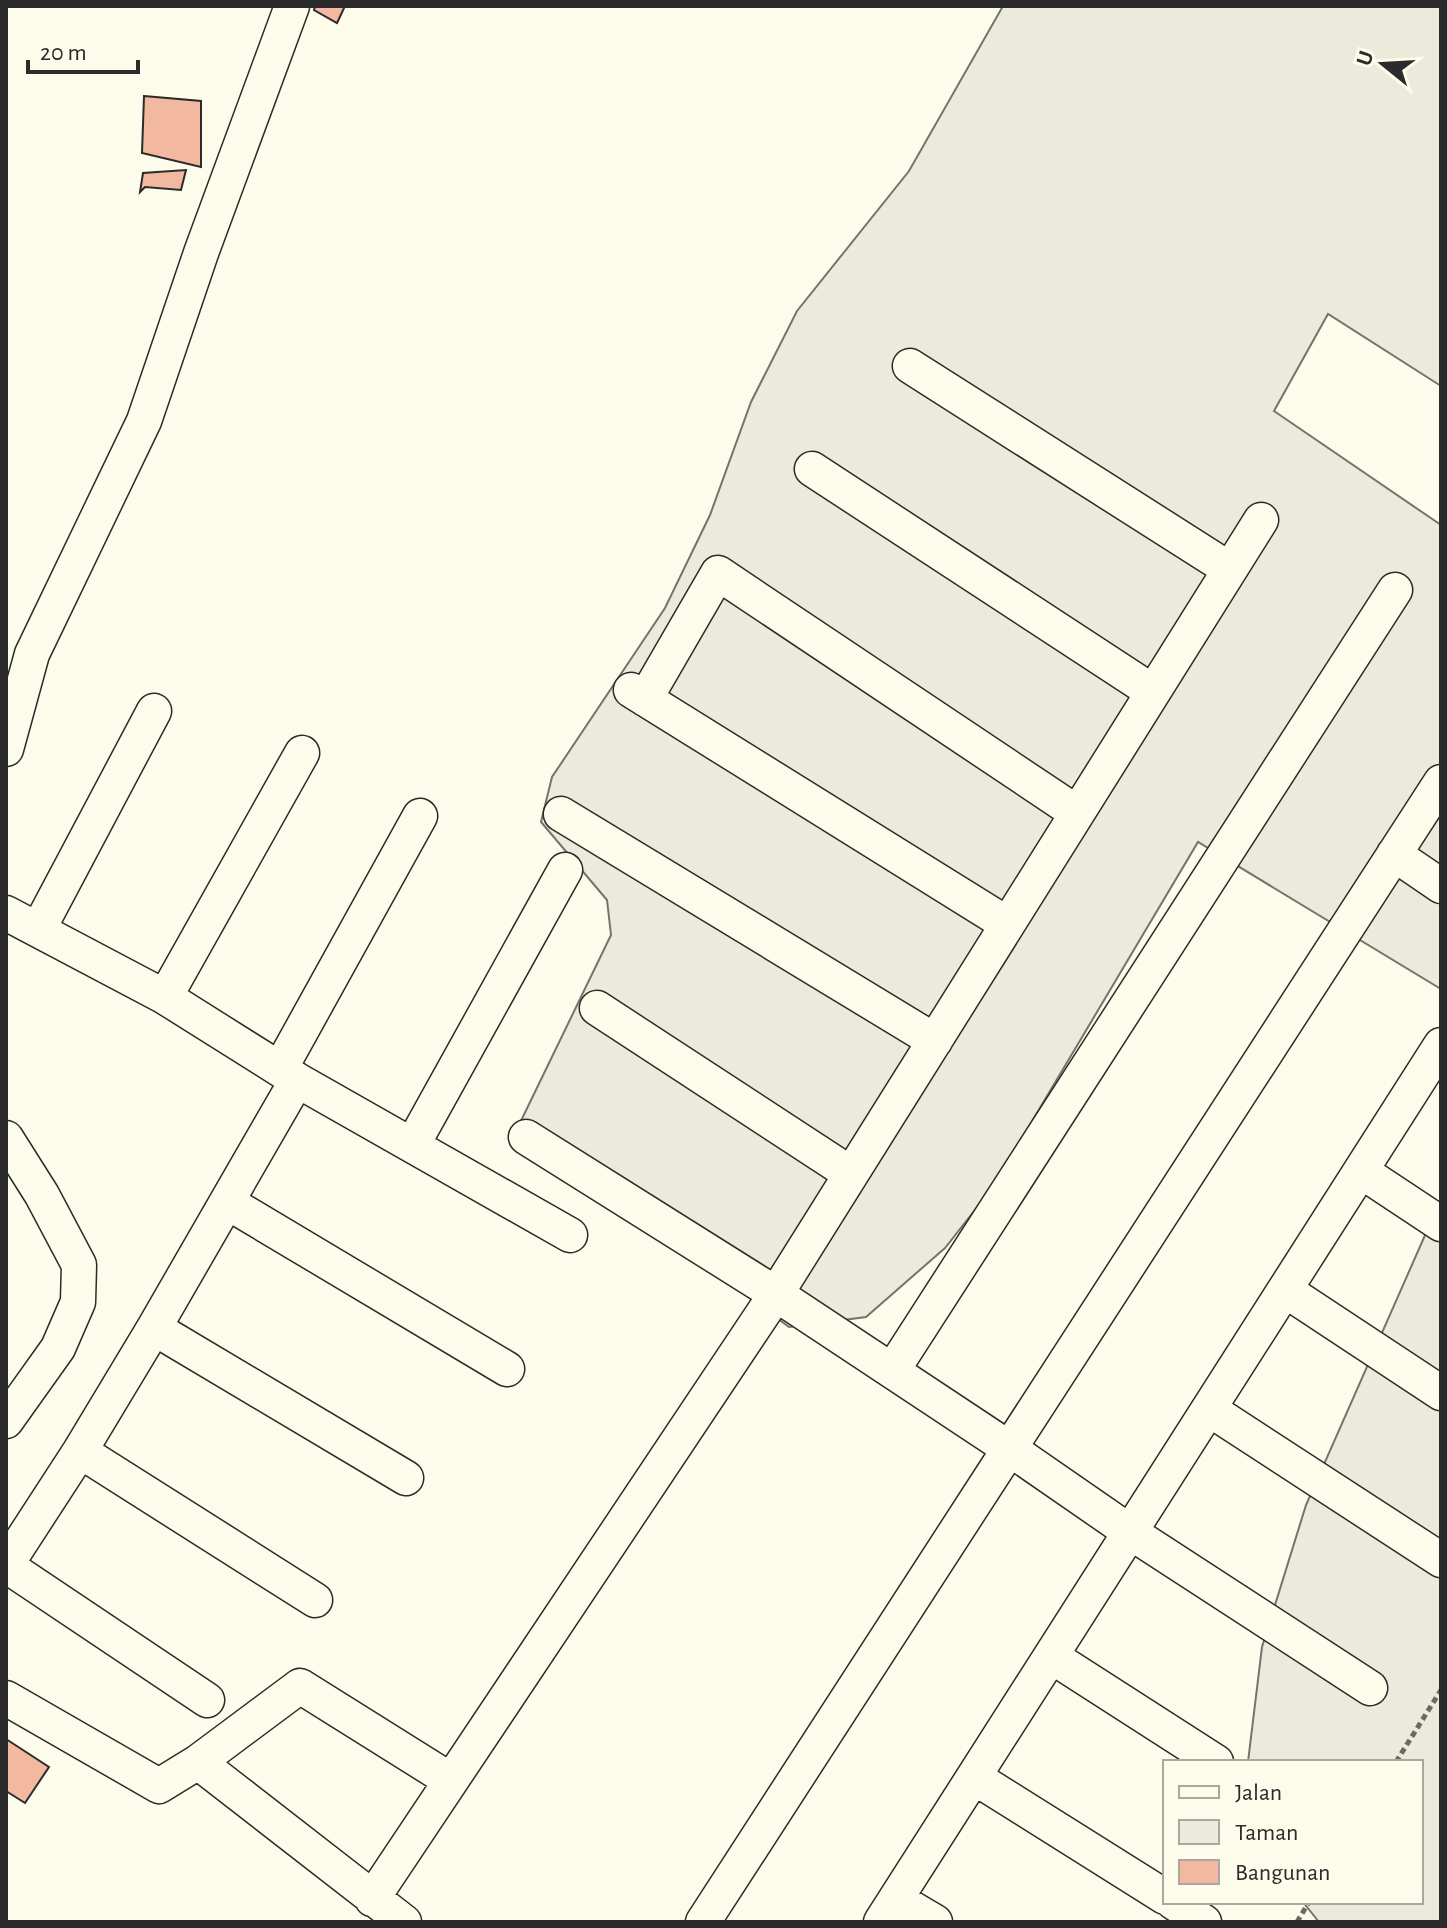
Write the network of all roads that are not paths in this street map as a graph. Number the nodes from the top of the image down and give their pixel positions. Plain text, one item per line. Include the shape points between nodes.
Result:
1 (292, 6) edge
2 (910, 366) dead end
3 (812, 469) dead end
4 (1261, 520) dead end
5 (1229, 569) junction
6 (1395, 590) dead end
7 (19, 651) edge
8 (1153, 692) junction
9 (154, 711) dead end
10 (6, 749) edge
11 (302, 753) dead end
12 (1441, 782) edge
13 (1077, 813) junction
14 (561, 814) dead end
15 (420, 816) dead end
16 (1394, 854) junction
17 (565, 870) dead end
18 (1441, 886) edge
19 (6, 913) edge
20 (1007, 924) junction
21 (38, 930) junction
22 (165, 997) junction
23 (597, 1008) dead end
24 (935, 1041) junction
25 (1440, 1050) edge
26 (288, 1074) junction
27 (526, 1137) dead end
28 (6, 1138) edge
29 (413, 1144) junction
30 (1361, 1171) junction
31 (851, 1174) junction
32 (227, 1202) junction
33 (1441, 1224) edge
34 (570, 1235) dead end
35 (1285, 1290) junction
36 (776, 1294) junction
37 (154, 1328) junction
38 (507, 1369) dead end
39 (892, 1371) junction
40 (1441, 1393) edge
41 (1209, 1409) junction
42 (6, 1421) edge
43 (1010, 1449) junction
44 (80, 1451) junction
45 (406, 1478) dead end
46 (1130, 1532) junction
47 (1441, 1560) edge
48 (7, 1566) edge
49 (315, 1600) dead end
50 (1051, 1656) junction
51 (1370, 1688) dead end
52 (6, 1698) edge
53 (207, 1700) dead end
54 (1213, 1760) edge
55 (198, 1762) junction
56 (974, 1777) junction
57 (450, 1780) junction
58 (1163, 1896) edge
59 (372, 1899) junction
60 (1176, 1904) edge
61 (888, 1910) edge
62 (404, 1922) edge
63 (703, 1922) edge
64 (935, 1922) edge
65 (1204, 1922) edge

1 - 7 street via 144,421
2 - 5 street
3 - 8 street
4 - 5 street
5 - 8 street
6 - 39 street
7 - 10 street
8 - 13 street
9 - 21 street
11 - 22 street
12 - 16 street
13 - 20 street
13 - 20 street via 718,573 638,694
14 - 24 street
15 - 26 street
16 - 18 street
16 - 43 street
17 - 29 street
19 - 21 street
20 - 24 street
21 - 22 street
22 - 26 street
23 - 31 street
24 - 31 street
25 - 30 street
26 - 29 street
26 - 32 street
27 - 36 street
28 - 42 street via 79,1265 78,1302 58,1348
29 - 34 street
30 - 33 street
30 - 35 street
31 - 36 street
32 - 37 street
32 - 38 street
35 - 40 street
35 - 41 street
36 - 39 street
36 - 57 street
37 - 44 street
37 - 45 street
39 - 43 street
41 - 46 street
41 - 47 street
43 - 46 street
43 - 63 street
44 - 48 street
44 - 49 street
46 - 50 street
46 - 51 street
48 - 53 street
50 - 54 street
50 - 56 street
52 - 55 street via 159,1786
55 - 57 street via 300,1686
55 - 59 street
56 - 58 street
56 - 61 street
57 - 59 street
59 - 62 street
60 - 65 street
61 - 64 street

